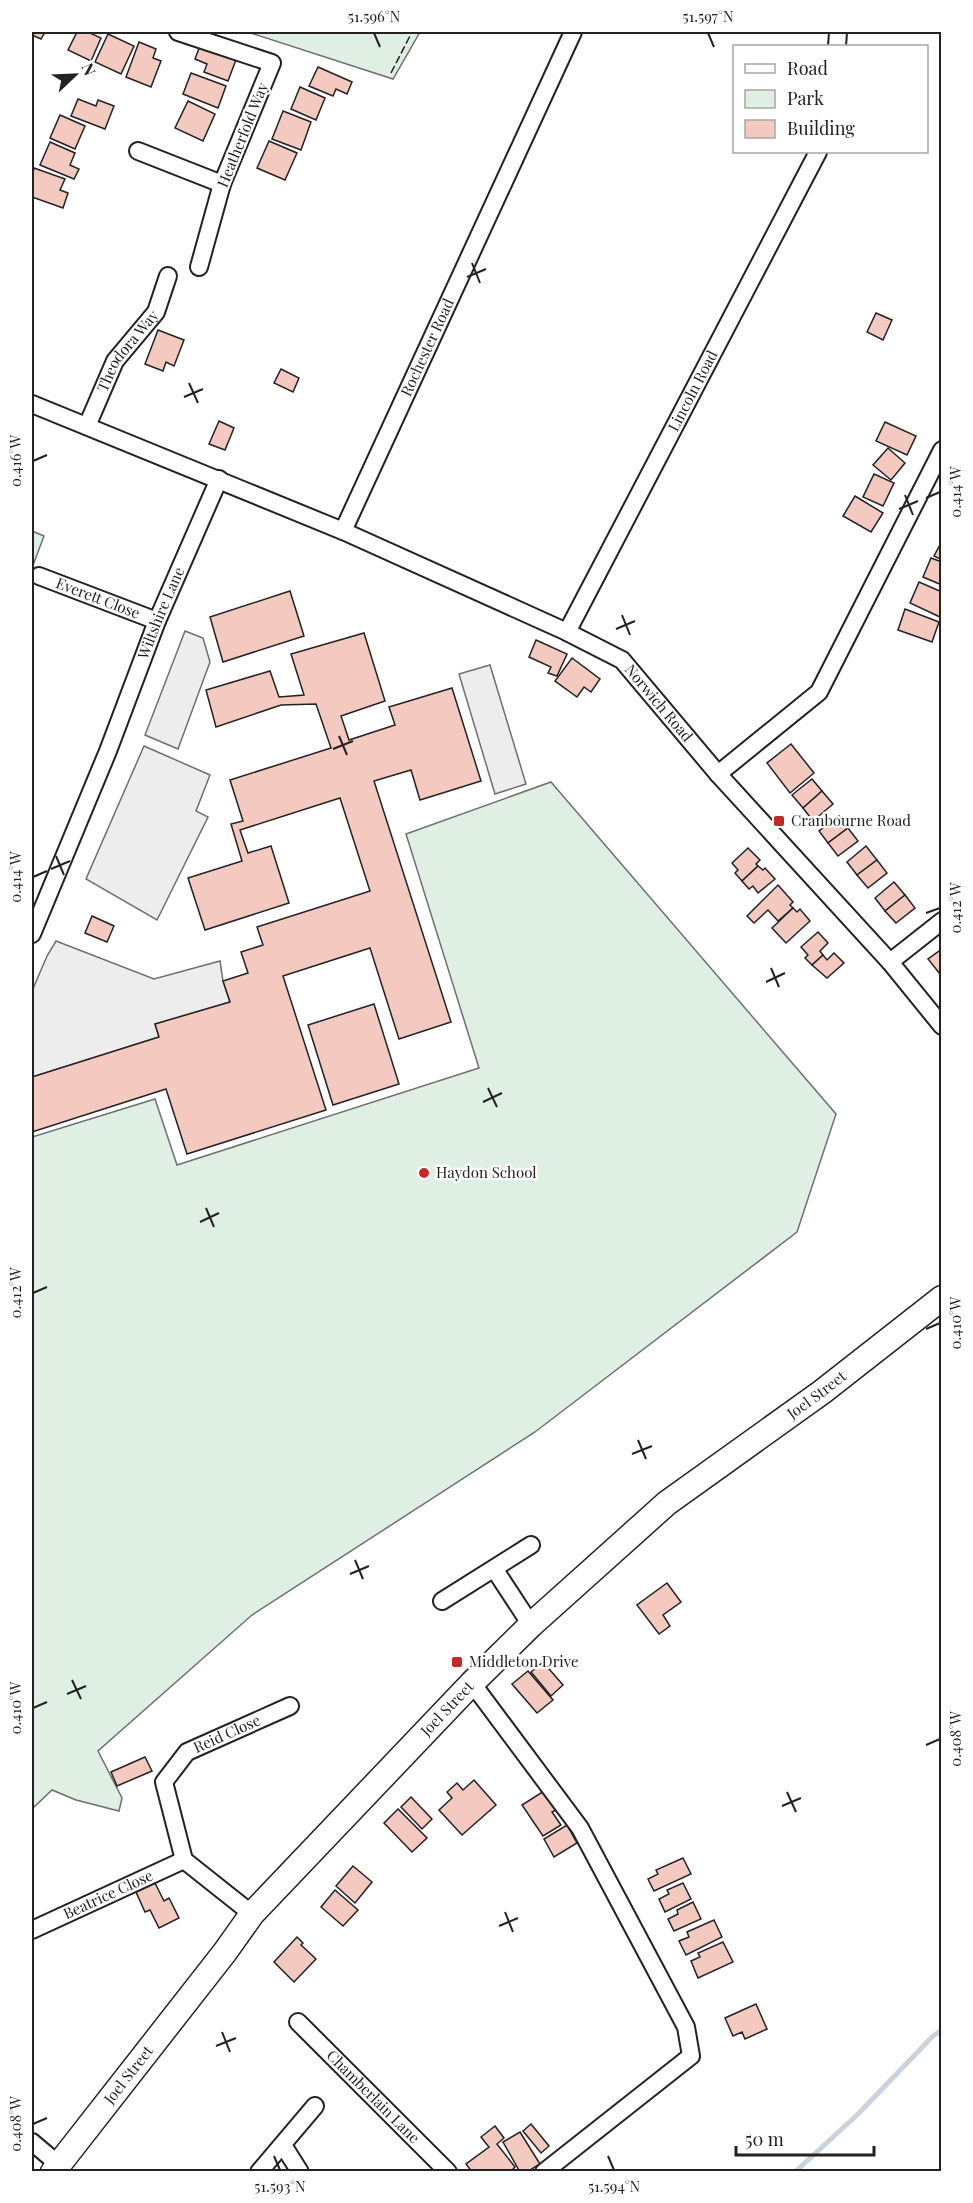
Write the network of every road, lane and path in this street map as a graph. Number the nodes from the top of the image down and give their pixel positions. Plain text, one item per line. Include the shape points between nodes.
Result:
1 (178, 32) edge
2 (573, 32) edge
3 (138, 151) dead end
4 (817, 153) edge
5 (222, 184) junction
6 (199, 267) dead end
7 (168, 276) dead end
8 (32, 404) edge
9 (87, 426) junction
10 (942, 450) edge
11 (219, 479) junction
12 (343, 531) junction
13 (39, 576) dead end
14 (157, 621) junction
15 (567, 632) junction
16 (718, 774) junction
17 (942, 921) edge
18 (32, 934) edge
19 (890, 962) junction
20 (942, 1026) edge
21 (942, 1298) edge
22 (531, 1545) dead end
23 (495, 1570) junction
24 (442, 1601) dead end
25 (531, 1625) junction
26 (472, 1683) junction
27 (290, 1706) dead end
28 (184, 1860) junction
29 (252, 1914) junction
30 (32, 1930) edge
31 (298, 2022) dead end
32 (315, 2106) dead end
33 (32, 2142) edge
34 (284, 2145) junction
35 (55, 2168) edge
36 (259, 2172) edge
37 (300, 2172) edge
38 (448, 2172) edge
39 (544, 2172) edge

1 - 5 street, Heatherfold Way via 272,63
2 - 12 street, Rochester Road
3 - 5 street
4 - 15 street, Lincoln Road
5 - 6 street, Heatherfold Way
7 - 9 street, Theodora Way via 156,312 115,361
8 - 9 street
9 - 11 street
10 - 16 street via 819,692
11 - 12 street, Norwich Road
11 - 14 street, Wiltshire Lane
12 - 15 street, Norwich Road
13 - 14 street, Everett Close
14 - 18 street, Wiltshire Lane
15 - 16 street, Norwich Road via 622,660
16 - 19 street, Norwich Road
17 - 19 street
19 - 20 street, Norwich Road
21 - 25 main road, Joel Street via 822,1392 667,1503
22 - 23 street
23 - 24 street
23 - 25 street
25 - 26 main road, Joel Street
26 - 29 main road, Joel Street
26 - 39 street via 580,1828 686,2027 691,2056
27 - 28 street, Reid Close via 187,1752 164,1782
28 - 29 street
28 - 30 street, Beatrice Close
29 - 35 main road, Joel Street
31 - 38 street, Chamberlain Lane
32 - 34 street
33 - 35 street
34 - 36 street
34 - 37 street

